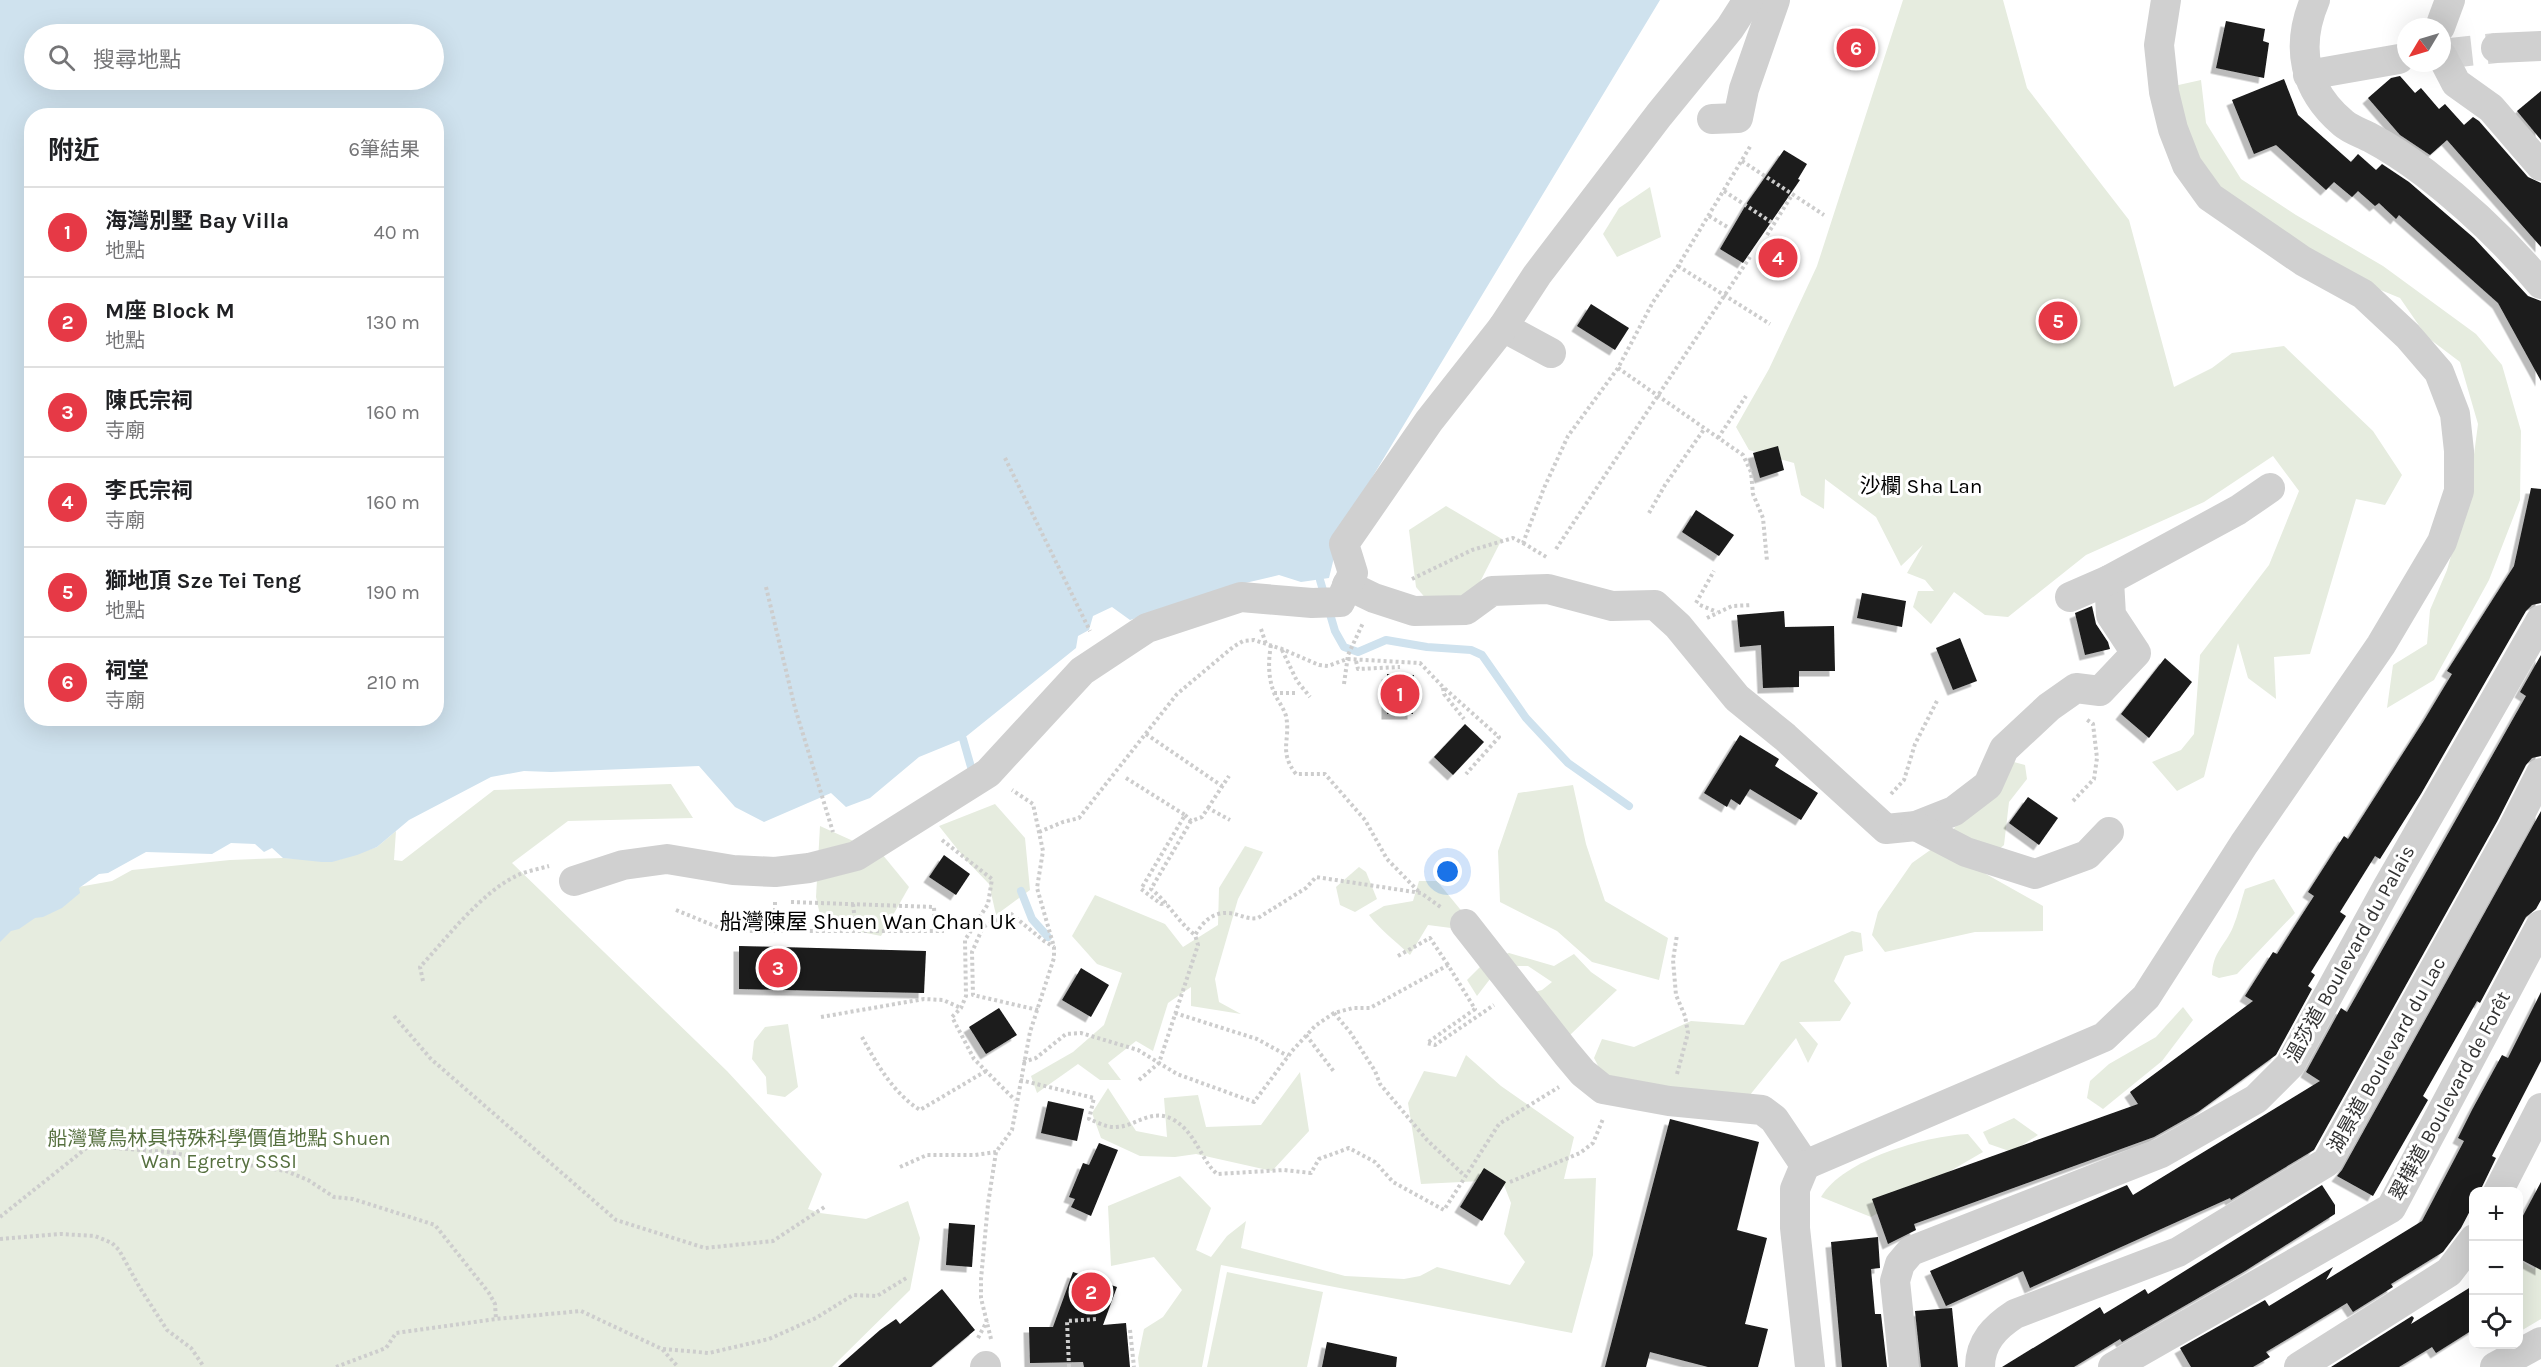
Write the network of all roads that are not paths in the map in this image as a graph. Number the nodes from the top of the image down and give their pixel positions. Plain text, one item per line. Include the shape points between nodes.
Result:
1 (1748, 0) edge
2 (1775, 0) edge
3 (2166, 0) edge
4 (2314, 0) edge
5 (2450, 0) edge
6 (2443, 18) edge
7 (2541, 46) edge
8 (2496, 48) tunnel mouth
9 (2397, 59) edge
10 (2450, 72) edge
11 (2308, 75) junction
12 (1712, 119) dead end
13 (2541, 166) edge
14 (2541, 284) edge
15 (1503, 327) junction
16 (1551, 353) dead end
17 (2270, 488) dead end
18 (2109, 580) junction
19 (1330, 597) junction
20 (2070, 597) dead end
21 (2541, 620) edge
22 (2541, 773) edge
23 (1916, 826) junction
24 (2109, 832) dead end
25 (567, 872) road end
26 (1465, 924) road end
27 (2541, 925) edge
28 (2541, 1108) edge
29 (1805, 1165) junction
30 (2500, 1187) edge
31 (2472, 1241) edge
32 (2541, 1342) edge
33 (1810, 1367) edge
34 (1904, 1367) edge
35 (1980, 1367) edge
36 (2113, 1367) edge
37 (2299, 1367) edge
38 (2495, 1367) edge

1 - 15 street
2 - 12 street via 1738,118
3 - 29 street via 2159,45 2164,92 2187,165 2210,196 2303,261 2363,294 2439,372 2455,414 2459,491 2442,542 2381,645 2244,844 2146,997 2104,1037
4 - 11 street via 2306,20 2303,48
5 - 6 street
7 - 8 street
9 - 11 street
10 - 13 street via 2456,83 2491,108
11 - 14 street via 2322,103 2345,125 2422,171 2469,207
15 - 16 street
15 - 19 street via 1356,523 1344,544 1353,573
17 - 18 street via 2238,510
18 - 20 street
18 - 23 street via 2111,615 2136,653 2100,691 2076,688 2049,707 2004,749 1988,785 1954,811
19 - 23 street via 1374,598 1414,611 1466,610 1492,591 1548,589 1612,606 1656,605 1737,698 1886,829
19 - 25 street via 1241,597 1147,628 1082,671 988,773 856,856 775,872 733,870 667,859
21 - 34 street, 溫莎道 Boulevard du Palais via 2290,1065 2256,1099 2161,1153 1911,1251 1900,1264 1895,1281
22 - 35 street, 湖景道 Boulevard du Lac via 2327,1162 2178,1252 2015,1314 1999,1324 1987,1339
23 - 24 street via 1966,852 2035,874 2087,855
26 - 29 street via 1593,1081 1669,1101 1762,1110 1774,1119
27 - 36 street, 翠樺道 Boulevard de Forêt via 2391,1208
28 - 30 street
29 - 33 street via 1795,1189 1795,1228
31 - 37 street via 2449,1272
32 - 38 street

